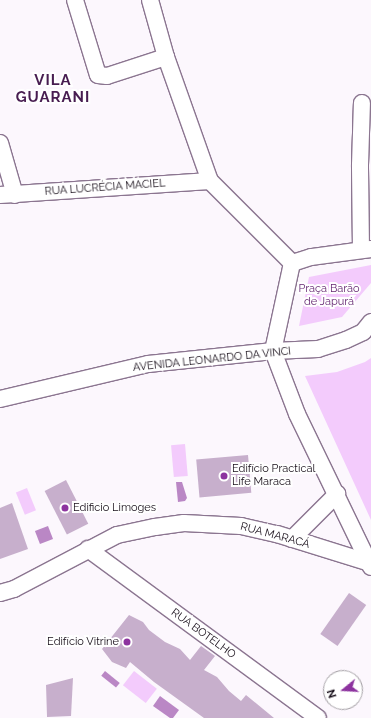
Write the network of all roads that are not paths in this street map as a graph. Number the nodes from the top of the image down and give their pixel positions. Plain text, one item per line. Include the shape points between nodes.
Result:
1 (75, 0) edge
2 (150, 0) edge
3 (166, 58) junction
4 (362, 102) dead end
5 (0, 143) edge
6 (210, 180) junction
7 (8, 195) edge
8 (366, 250) edge
9 (292, 263) junction
10 (371, 322) edge
11 (273, 352) junction
12 (0, 398) edge
13 (337, 494) junction
14 (292, 539) junction
15 (88, 549) junction
16 (370, 565) edge
17 (0, 593) edge
18 (318, 718) edge

1 - 3 street via 98,75 107,76
2 - 3 street
3 - 6 street
4 - 8 street via 360,165
5 - 7 street
6 - 7 street, RUA LUCRÉCIA MACIEL
6 - 9 street
8 - 9 street via 311,257
9 - 11 street
10 - 11 street, AVENIDA LEONARDO DA VINCI via 363,332 318,349
11 - 12 street, AVENIDA LEONARDO DA VINCI via 148,364
11 - 13 street via 298,414
13 - 14 street
13 - 16 street
14 - 15 street, RUA MARACÁ via 241,526 184,523 117,535
14 - 16 street, RUA MARACÁ
15 - 17 street, RUA MARACÁ via 14,589
15 - 18 street, RUA BOTELHO

